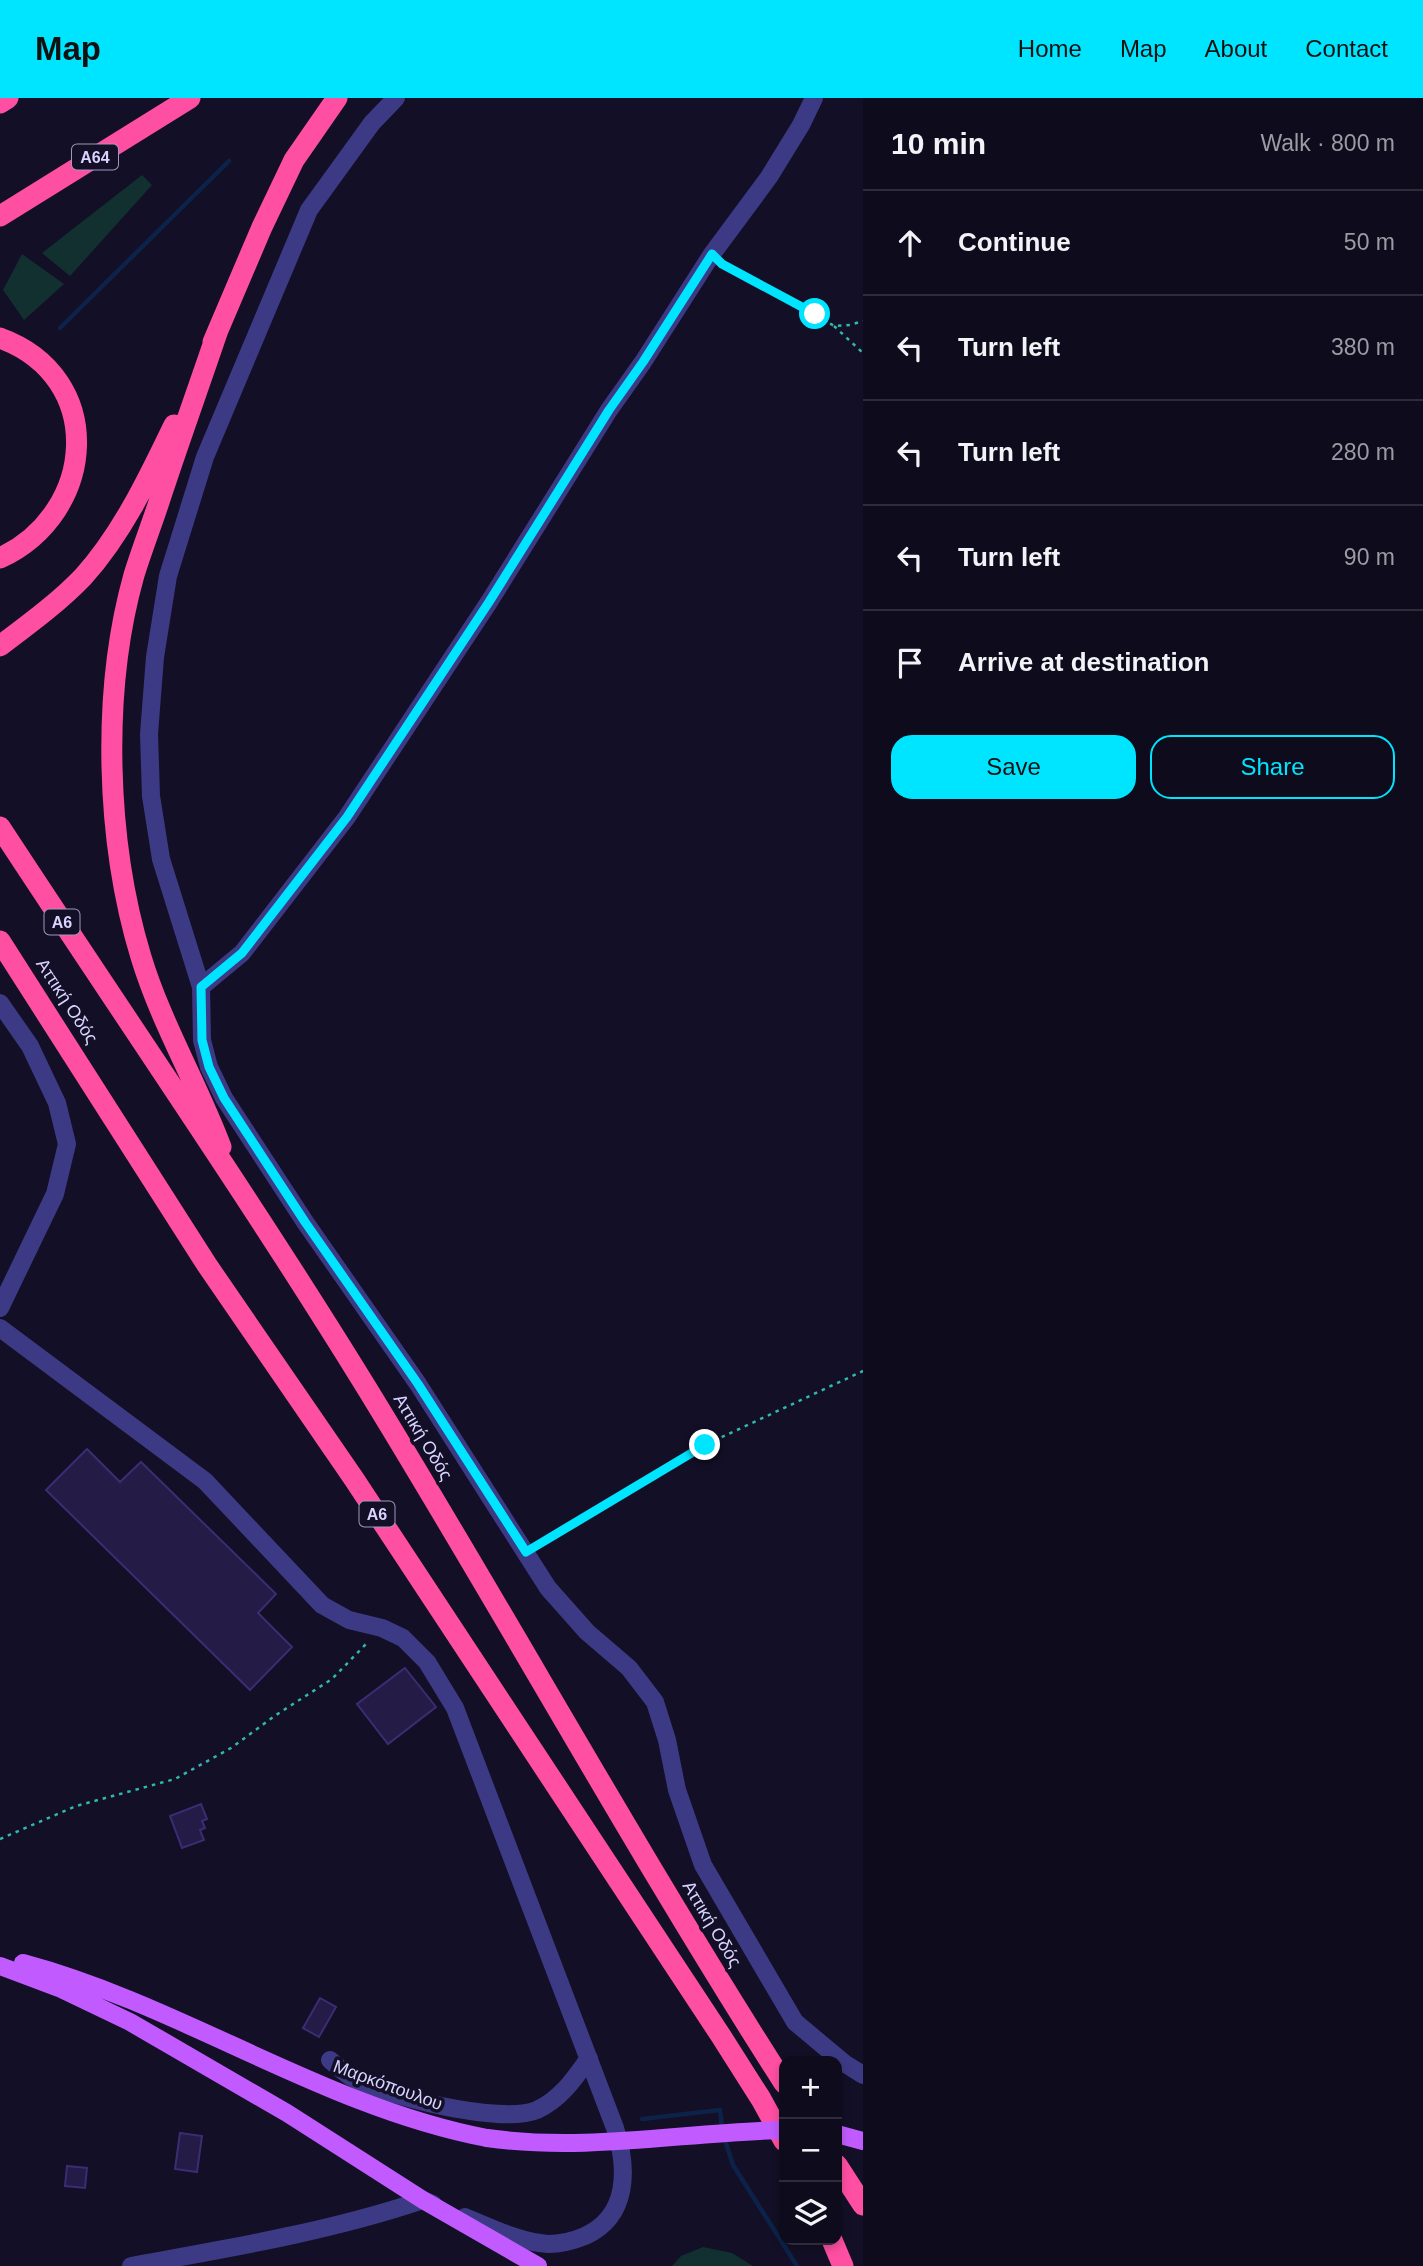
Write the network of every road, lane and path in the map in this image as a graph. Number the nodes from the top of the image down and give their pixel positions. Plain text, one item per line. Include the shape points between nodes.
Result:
1 (8, 98) edge
2 (190, 98) edge
3 (337, 98) edge
4 (396, 98) edge
5 (814, 98) edge
6 (0, 103) edge
7 (0, 216) edge
8 (712, 254) junction
9 (863, 321) edge
10 (834, 326) junction
11 (218, 330) junction
12 (0, 338) edge
13 (863, 353) edge
14 (0, 558) edge
15 (0, 646) edge
16 (0, 827) edge
17 (0, 941) edge
18 (201, 987) junction
19 (0, 1003) edge
20 (229, 1174) junction
21 (0, 1308) edge
22 (0, 1328) edge
23 (863, 1371) edge
24 (526, 1552) junction
25 (382, 1628) junction
26 (0, 1839) edge
27 (0, 1959) edge
28 (0, 1966) edge
29 (589, 2058) junction
30 (330, 2060) dead end
31 (779, 2075) edge
32 (863, 2075) edge
33 (779, 2130) edge
34 (779, 2133) edge
35 (842, 2135) edge
36 (863, 2141) edge
37 (842, 2173) edge
38 (423, 2200) junction
39 (863, 2205) edge
40 (834, 2245) edge
41 (131, 2266) edge
42 (538, 2266) edge
43 (843, 2266) edge

1 - 6 highway
2 - 7 highway, Α64
3 - 11 highway via 294,160
4 - 18 street via 372,123 309,210 205,457 168,576 149,734 151,796 161,859
5 - 8 street via 769,177
8 - 10 path via 722,264
8 - 18 street via 347,817 242,953
9 - 10 path
10 - 13 path
11 - 15 highway via 170,434 110,542 83,576
11 - 20 highway via 134,576 120,648 112,772 125,893 140,955
12 - 14 highway via 28,352 47,369 67,396 78,438 63,499 34,537
16 - 20 highway, Αττική Οδός / Α6
17 - 34 highway, Αττική Οδός / Α6 via 207,1265 354,1479 728,2047
18 - 24 street via 202,1040 224,1098
19 - 21 street via 30,1046 57,1103 67,1144 55,1194
20 - 31 highway, Αττική Οδός / Α6 via 361,1379
22 - 25 street via 205,1481 322,1605 349,1620
23 - 24 path via 705,1445
24 - 32 street via 548,1588 587,1632 629,1668 655,1702 677,1790 703,1865 795,2022
25 - 26 path via 332,1679 186,1773 76,1806
25 - 29 street via 402,1638 427,1662 455,1708
27 - 33 main road, Μαρκόπουλου, bridge via 105,1989 365,2102 487,2138 598,2143
28 - 38 main road via 130,2022 287,2113
29 - 30 street via 554,2100 524,2114 417,2101 351,2077
29 - 38 street via 624,2168 619,2203 592,2233 566,2243 536,2242
35 - 36 main road
37 - 39 highway
38 - 41 street via 303,2234
38 - 42 main road
40 - 43 highway

